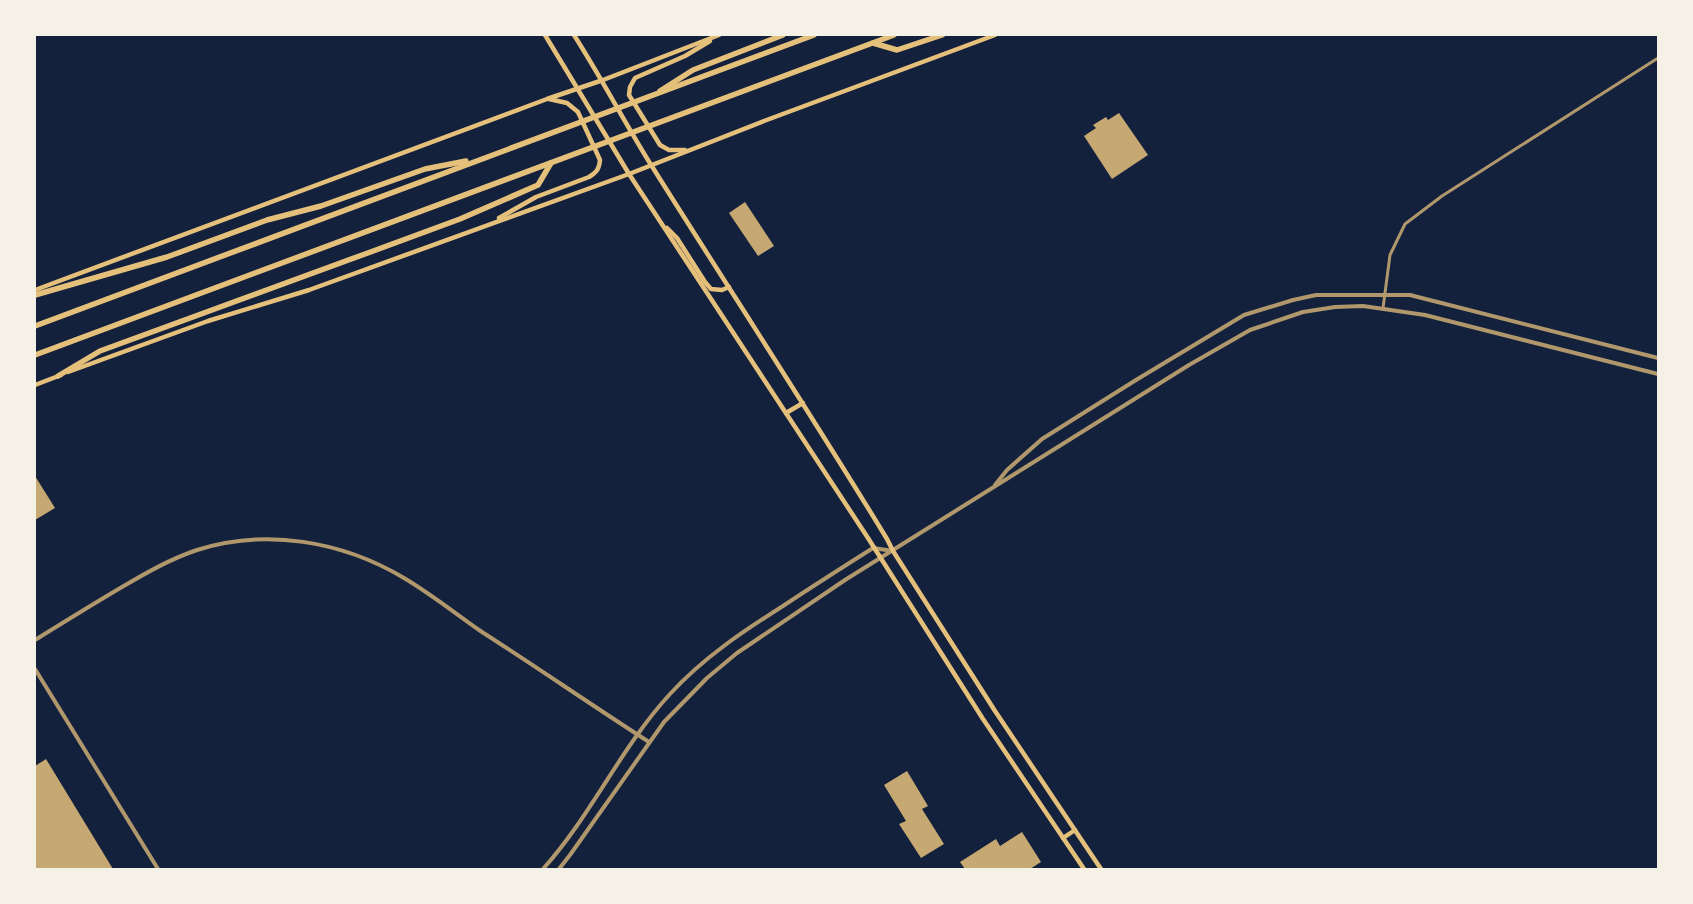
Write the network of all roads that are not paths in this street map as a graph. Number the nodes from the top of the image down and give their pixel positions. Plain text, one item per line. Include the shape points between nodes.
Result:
1 (545, 35) edge
2 (574, 35) edge
3 (719, 35) edge
4 (783, 35) edge
5 (814, 35) edge
6 (894, 35) edge
7 (942, 35) edge
8 (995, 35) edge
9 (873, 43) junction
10 (1658, 58) edge
11 (603, 80) junction
12 (578, 88) junction
13 (547, 99) junction
14 (648, 99) junction
15 (688, 150) junction
16 (483, 158) junction
17 (552, 163) junction
18 (652, 166) junction
19 (629, 174) junction
20 (659, 220) junction
21 (489, 224) junction
22 (729, 287) junction
23 (35, 290) edge
24 (1385, 294) junction
25 (35, 295) edge
26 (1383, 308) junction
27 (35, 326) edge
28 (35, 356) edge
29 (1658, 358) edge
30 (1658, 374) edge
31 (58, 376) junction
32 (35, 385) edge
33 (803, 403) junction
34 (786, 413) junction
35 (992, 489) junction
36 (873, 548) junction
37 (893, 551) junction
38 (880, 559) junction
39 (35, 640) edge
40 (35, 670) edge
41 (636, 734) junction
42 (649, 742) junction
43 (1075, 830) junction
44 (1063, 838) junction
45 (158, 869) edge
46 (542, 869) edge
47 (559, 869) edge
48 (1084, 869) edge
49 (1101, 869) edge

1 - 12 main road
2 - 11 main road
3 - 11 main road
3 - 15 main road via 685,56 635,78 630,87 630,95 660,145 669,150
4 - 14 highway via 693,70
5 - 14 highway
6 - 9 highway
7 - 9 highway via 897,50
8 - 15 main road
9 - 17 highway
10 - 24 street via 1442,196 1404,224 1390,255
11 - 12 main road
11 - 18 main road
12 - 13 main road
12 - 19 main road
13 - 21 main road via 567,103 578,112 600,160 600,168 589,177 536,197
13 - 23 main road
14 - 16 highway
15 - 18 main road
16 - 25 highway via 424,169 321,206 267,220 167,257
16 - 27 highway
17 - 28 highway
17 - 31 highway via 538,185 506,200 100,351
18 - 19 main road
18 - 22 main road
19 - 20 main road
19 - 21 main road
20 - 22 main road via 677,238 712,289
20 - 34 main road
21 - 31 main road via 318,287 208,321
22 - 33 main road
24 - 26 street
24 - 29 street via 1422,297
24 - 35 street via 1316,295 1244,315 1042,439 1007,470
26 - 30 street via 1425,315
26 - 35 street via 1324,308 1250,330
31 - 32 main road
33 - 34 main road
33 - 37 main road
34 - 36 main road
35 - 37 street
36 - 37 street
36 - 38 main road
36 - 41 street via 720,648 689,674
37 - 38 street
37 - 43 main road
38 - 42 street via 725,662 688,696
38 - 44 main road
39 - 41 street via 151,570 198,550 223,543 255,540 291,540 324,545 357,555 406,579
40 - 45 street
41 - 42 street
41 - 46 street via 565,842
42 - 47 street
43 - 44 main road
43 - 49 main road
44 - 48 main road

